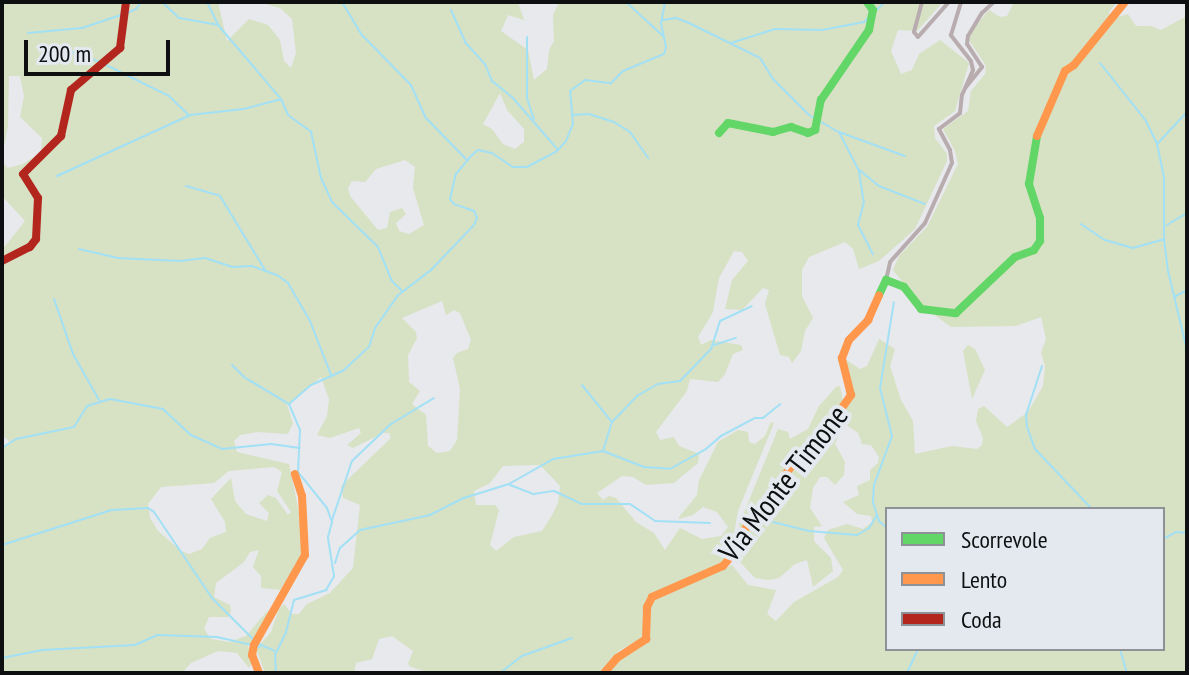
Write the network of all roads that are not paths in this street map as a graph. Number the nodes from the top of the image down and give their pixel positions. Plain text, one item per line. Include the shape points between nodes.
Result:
1 (126, 2) edge
2 (867, 2) edge
3 (922, 2) edge
4 (949, 2) edge
5 (961, 2) edge
6 (994, 2) edge
7 (1125, 2) edge
8 (965, 89) junction
9 (719, 133) dead end
10 (2, 261) edge
11 (886, 280) junction
12 (295, 474) dead end
13 (259, 673) edge
14 (604, 673) edge

1 - 10 street via 120,48 71,90 61,136 23,173 38,198 36,239
2 - 9 street via 873,10 869,30 821,100 815,130 788,127 773,132 728,123
3 - 4 street via 914,32 918,37
5 - 8 street via 951,35 972,63
6 - 8 street via 968,36 967,44 982,67
7 - 11 street via 1065,71 1049,102 1034,145 1029,184 1040,218 1040,241 1034,250 1015,257 956,313 921,309 904,287
8 - 11 street via 960,113 939,129 952,154 946,181 925,223 890,262
11 - 14 street, Via Monte Timone via 842,358 851,395 820,439 803,452 750,519 723,566 652,597 646,639
12 - 13 street via 302,496 305,555 255,642 252,655

